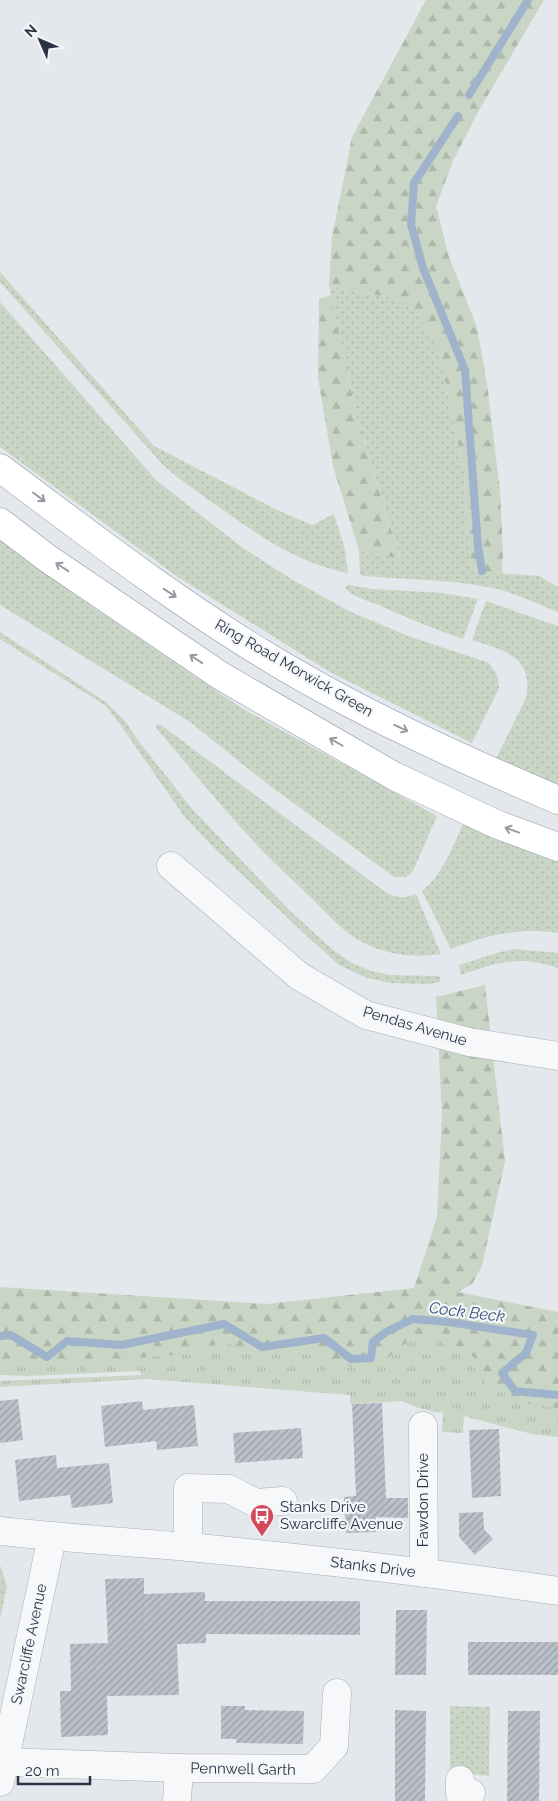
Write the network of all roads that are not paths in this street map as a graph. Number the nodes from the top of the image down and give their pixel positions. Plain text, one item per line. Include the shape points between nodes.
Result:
1 (0, 468) edge
2 (0, 522) edge
3 (558, 800) edge
4 (558, 847) edge
5 (171, 866) dead end
6 (558, 1056) edge
7 (423, 1426) dead end
8 (283, 1501) dead end
9 (0, 1531) edge
10 (52, 1536) junction
11 (188, 1547) junction
12 (424, 1573) junction
13 (558, 1591) edge
14 (337, 1693) dead end
15 (179, 1768) junction
16 (2, 1772) edge
17 (177, 1801) edge

1 -> 3 highway, Ring Road Morwick Green via 151,580 263,654 374,716
4 -> 2 highway via 496,824 394,776 221,676 47,558
5 - 6 street, Pendas Avenue via 299,976 366,1015 469,1042
7 - 12 street, Fawdon Drive
8 - 11 street via 256,1503 229,1489 188,1488
9 - 10 street, Stanks Drive
10 - 11 street, Stanks Drive
10 - 16 street, Swarcliffe Avenue
11 - 12 street, Stanks Drive
12 - 13 street, Stanks Drive
14 - 15 street, Pennwell Garth via 334,1746 313,1770
15 - 16 street, Pennwell Garth
15 - 17 street, Pennwell Garth

